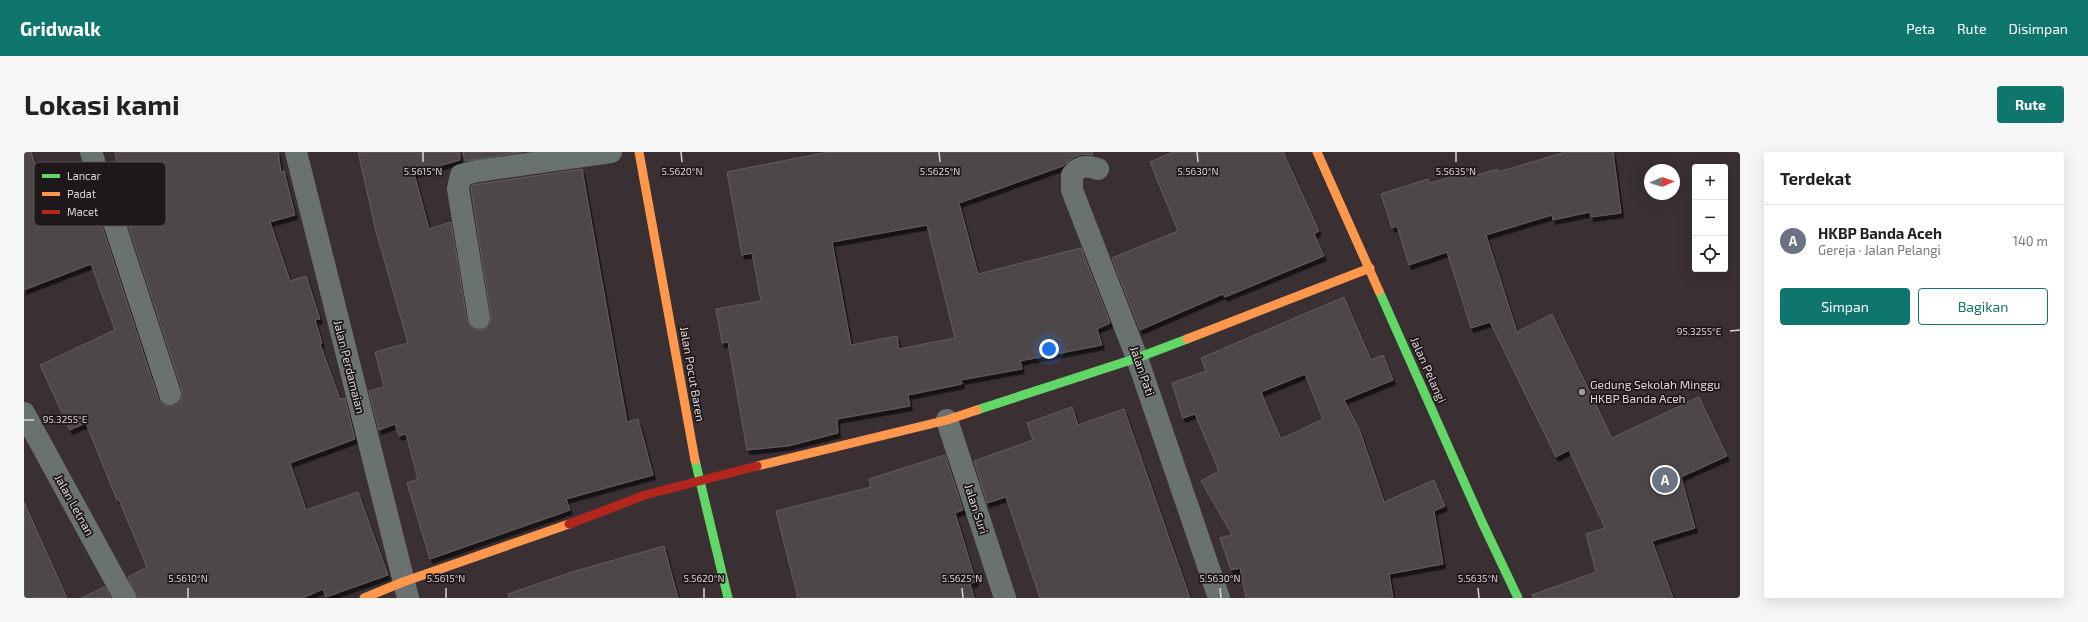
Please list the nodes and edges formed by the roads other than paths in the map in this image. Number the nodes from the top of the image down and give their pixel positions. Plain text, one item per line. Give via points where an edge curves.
1 (92, 152) edge
2 (296, 152) edge
3 (611, 152) edge
4 (639, 152) edge
5 (1316, 152) edge
6 (95, 162) edge
7 (1098, 169) dead end
8 (116, 226) edge
9 (1370, 268) junction
10 (479, 318) dead end
11 (1138, 358) junction
12 (170, 394) dead end
13 (24, 412) edge
14 (947, 420) junction
15 (699, 480) junction
16 (405, 590) edge
17 (125, 598) edge
18 (364, 598) edge
19 (728, 598) edge
20 (1006, 598) edge
21 (1219, 598) edge
22 (1518, 598) edge

1 - 6 street
2 - 16 street, Jalan Perdamaian
3 - 10 street via 461,174 458,189
4 - 15 street, Jalan Pocut Baren
5 - 9 street, Jalan Pelangi
7 - 11 street, Jalan Pati via 1082,166 1076,170 1072,175 1072,190
8 - 12 street
9 - 11 street
9 - 22 street, Jalan Pelangi
11 - 14 street
11 - 21 street, Jalan Pati
13 - 17 street, Jalan Letnan
14 - 15 street
14 - 20 street, Jalan Suri
15 - 16 street via 645,496 561,527
15 - 19 street, Jalan Pocut Baren
16 - 18 street

